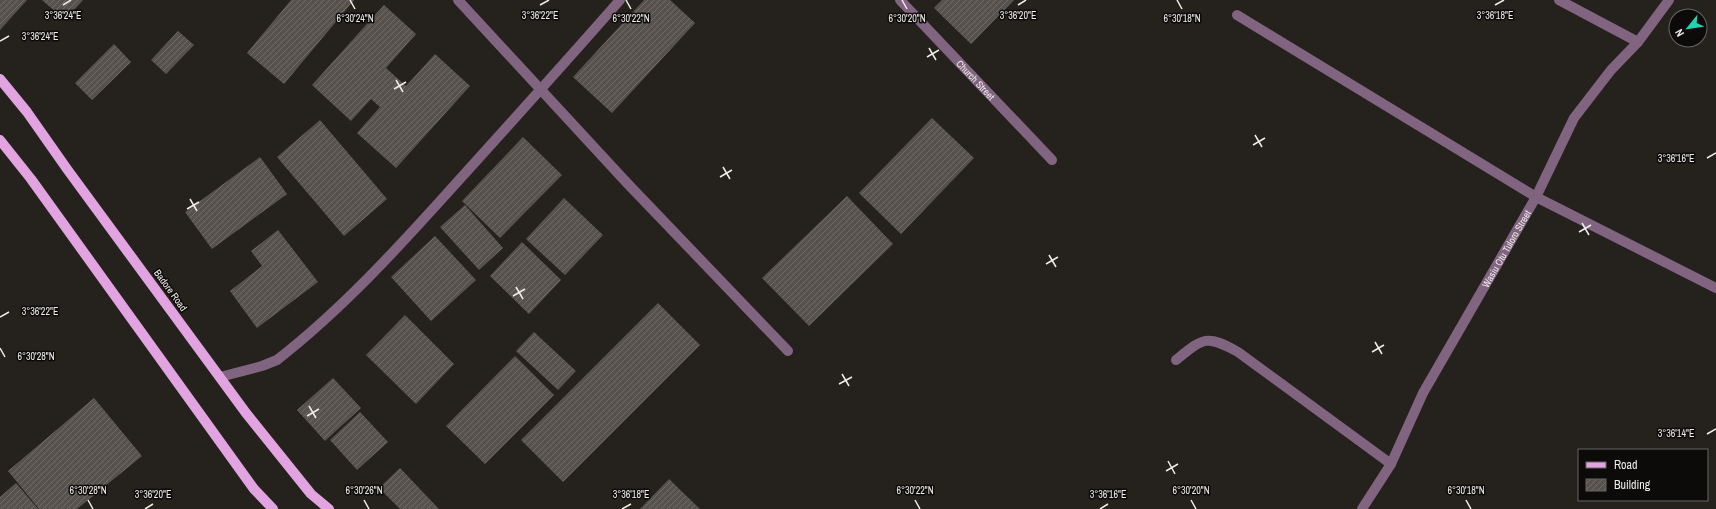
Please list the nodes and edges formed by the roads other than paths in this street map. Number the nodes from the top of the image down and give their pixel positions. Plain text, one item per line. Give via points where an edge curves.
1 (458, 0) edge
2 (620, 0) edge
3 (900, 0) edge
4 (1559, 0) edge
5 (1668, 0) edge
6 (1237, 15) dead end
7 (1638, 42) junction
8 (0, 79) edge
9 (542, 89) junction
10 (0, 140) edge
11 (1052, 160) dead end
12 (1536, 197) junction
13 (1716, 288) edge
14 (788, 351) dead end
15 (1176, 360) dead end
16 (220, 377) junction
17 (1391, 464) junction
18 (273, 509) edge
19 (329, 509) edge
20 (1362, 509) edge

1 - 9 street
2 - 9 street
3 - 11 street, Church Street
4 - 7 street
5 - 7 street, Wasiu Otu Tuloro Street
6 - 12 street
7 - 12 street, Wasiu Otu Tuloro Street via 1611,70 1574,118
8 - 16 main road, Badore Road via 27,112
9 - 14 street
9 - 16 street via 419,224 329,314 277,360
10 - 18 main road via 31,179 254,489
12 - 13 street
12 - 17 street, Wasiu Otu Tuloro Street via 1423,393
15 - 17 street via 1196,344 1207,339 1221,342
16 - 19 main road, Badore Road via 286,464 311,494
17 - 20 street, Wasiu Otu Tuloro Street

